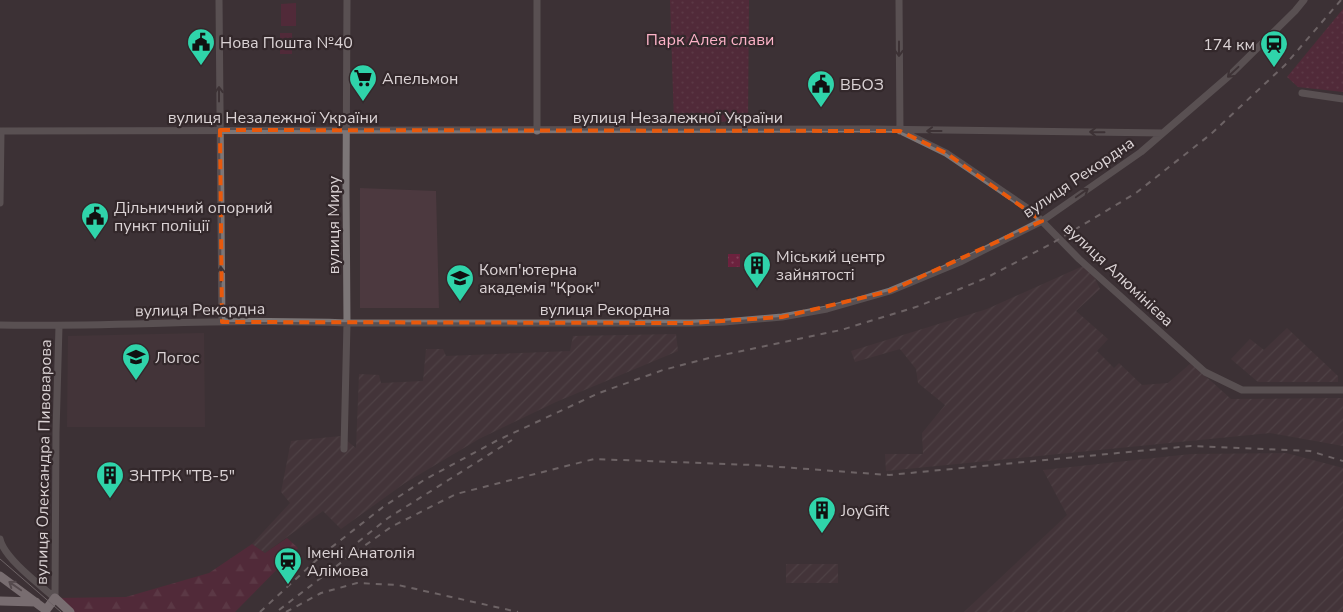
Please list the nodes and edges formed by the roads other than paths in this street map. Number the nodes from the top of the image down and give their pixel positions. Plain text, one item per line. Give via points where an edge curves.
1 (219, 0) edge
2 (347, 0) edge
3 (537, 0) edge
4 (899, 0) edge
5 (1304, 0) edge
6 (1302, 93) dead end
7 (1343, 99) edge
8 (220, 130) junction
9 (537, 130) junction
10 (0, 131) edge
11 (347, 131) junction
12 (900, 131) junction
13 (1163, 133) junction
14 (0, 203) edge
15 (1042, 220) junction
16 (222, 322) junction
17 (347, 323) junction
18 (0, 325) edge
19 (59, 326) junction
20 (1343, 390) edge
21 (344, 449) dead end
22 (0, 539) edge
23 (0, 576) edge
24 (55, 598) junction
25 (0, 601) edge
26 (36, 602) junction
27 (48, 611) edge
28 (70, 612) edge

8 -> 1 street
2 - 11 street, вулиця Миру
3 - 9 street
4 -> 12 street
5 -> 13 street via 1229,76
6 - 7 street
8 - 10 street, вулиця Незалежної України
8 - 11 street, вулиця Незалежної України
16 -> 8 street
9 - 11 street, вулиця Незалежної України
9 - 12 street, вулиця Незалежної України
10 - 14 street
11 - 17 street, вулиця Миру
13 -> 12 street, вулиця Незалежної України
12 - 15 street, вулиця Алюмінієва via 946,153
15 -> 13 street, вулиця Рекордна via 1141,152
15 - 17 street, вулиця Рекордна via 960,262 890,291 827,309 782,317 691,323
15 - 20 street, вулиця Алюмінієва via 1079,259 1205,372 1242,390
16 - 17 street, вулиця Рекордна
16 - 19 street, вулиця Рекордна
17 - 21 street, вулиця Миру
18 - 19 street, вулиця Рекордна
19 - 24 street, вулиця Олександра Пивоварова
22 - 24 street via 9,556
26 -> 23 main road
24 - 27 main road
24 - 28 main road
25 - 26 main road
26 - 27 main road

